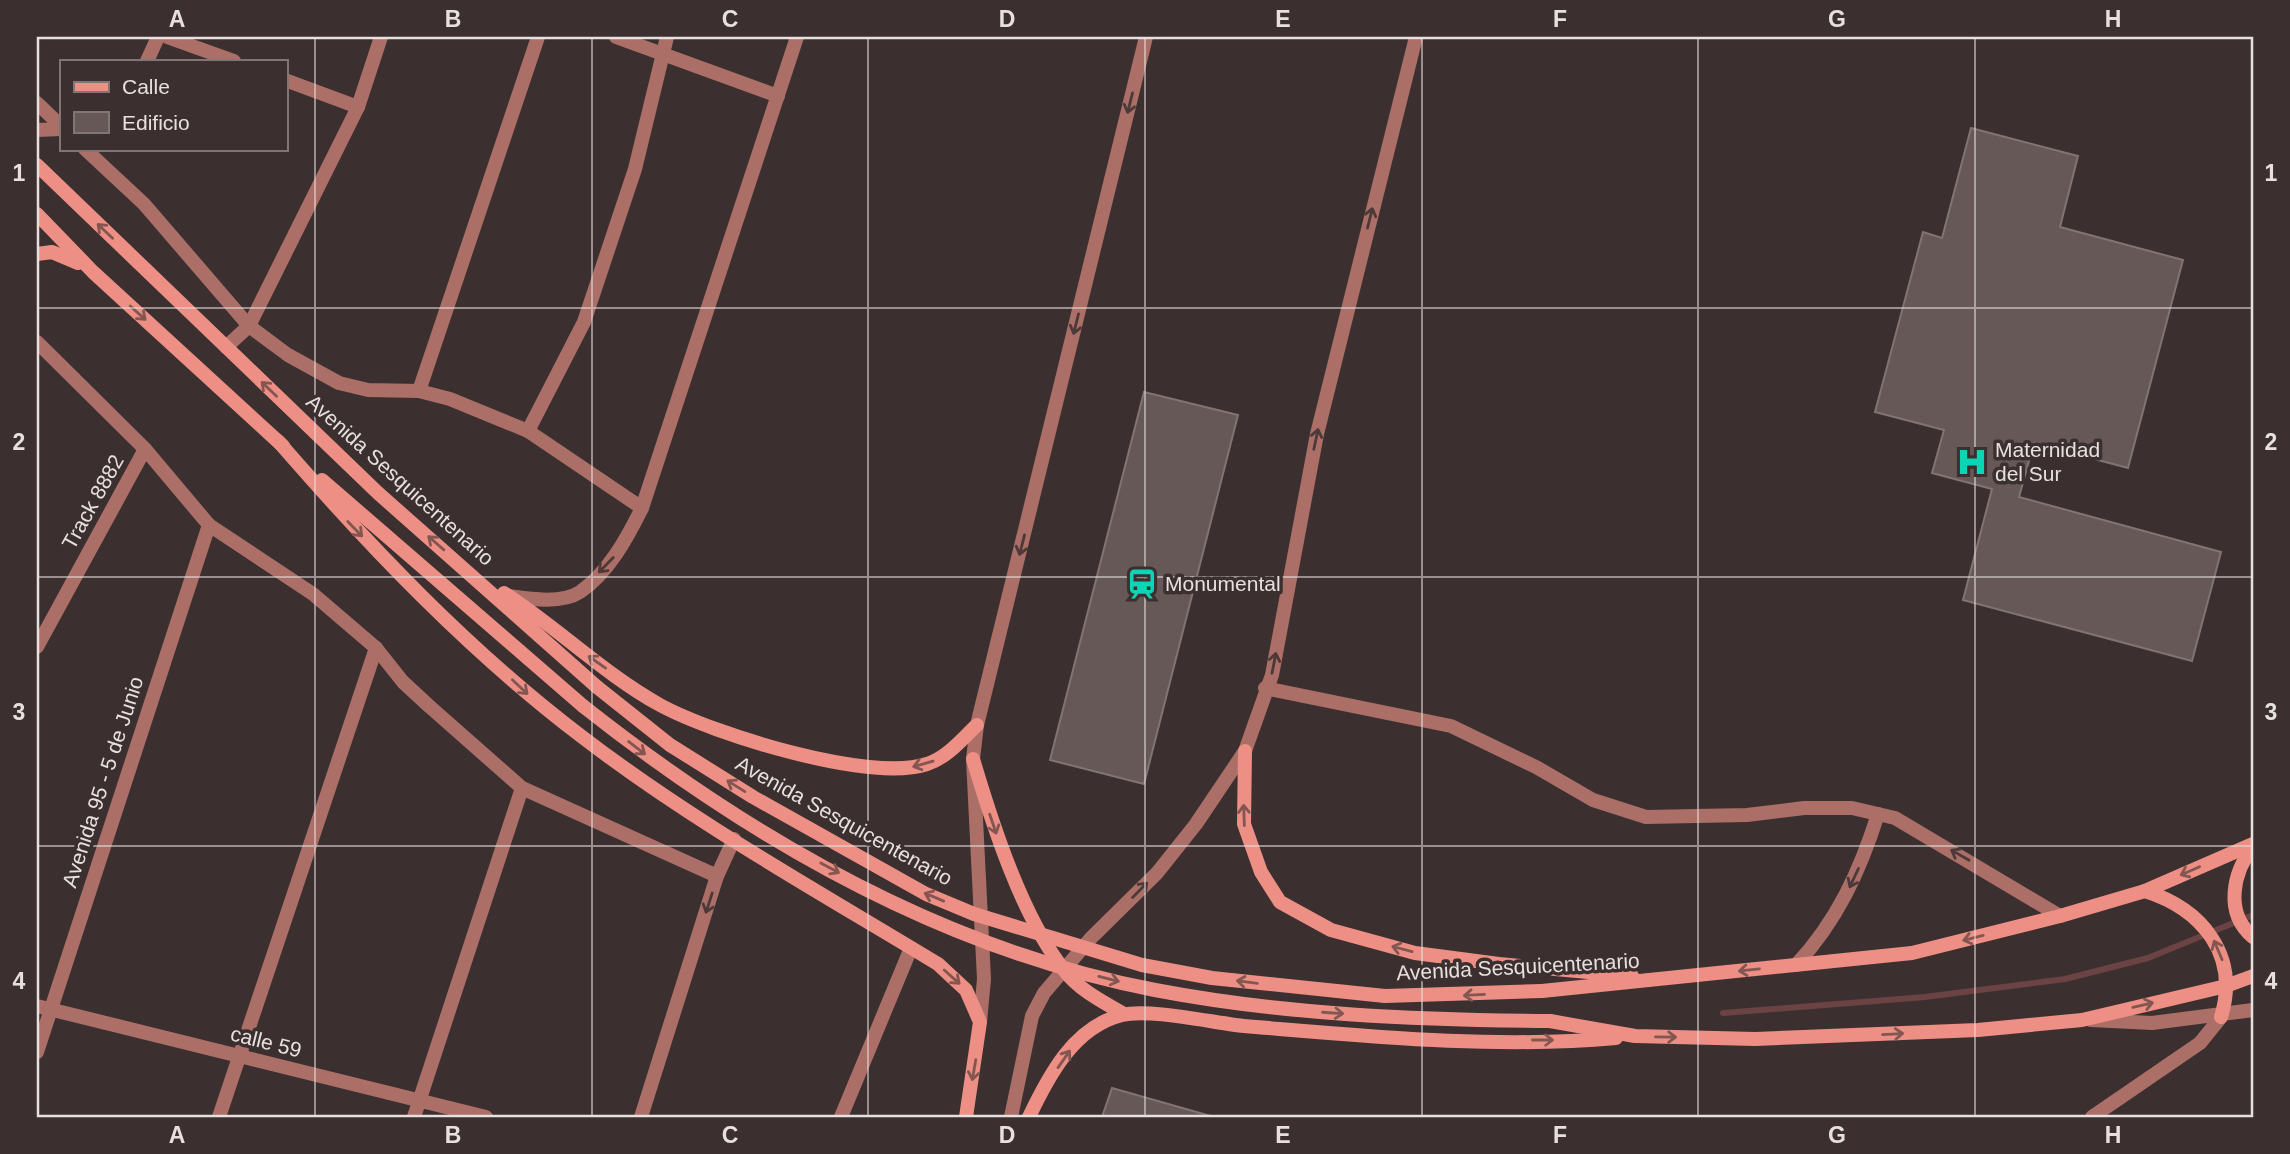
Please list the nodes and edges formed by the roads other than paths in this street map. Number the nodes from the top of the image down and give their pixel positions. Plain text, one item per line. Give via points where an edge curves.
1 (158, 37) edge
2 (167, 37) edge
3 (381, 37) edge
4 (538, 37) edge
5 (616, 37) edge
6 (667, 37) edge
7 (797, 37) edge
8 (1146, 37) edge
9 (1416, 37) edge
10 (664, 52) junction
11 (146, 60) edge
12 (230, 60) edge
13 (287, 81) edge
14 (778, 96) junction
15 (37, 103) edge
16 (358, 107) junction
17 (60, 126) edge
18 (60, 127) edge
19 (37, 130) edge
20 (101, 155) edge
21 (37, 166) edge
22 (37, 214) edge
23 (37, 254) edge
24 (93, 272) junction
25 (249, 326) junction
26 (37, 342) edge
27 (226, 347) junction
28 (419, 391) junction
29 (527, 431) junction
30 (278, 441) junction
31 (145, 449) junction
32 (642, 508) junction
33 (209, 525) junction
34 (461, 564) junction
35 (509, 596) junction
36 (37, 648) edge
37 (376, 648) junction
38 (1265, 688) junction
39 (977, 724) junction
40 (1245, 751) junction
41 (973, 759) junction
42 (522, 788) junction
43 (1878, 814) junction
44 (733, 839) junction
45 (2253, 845) edge
46 (717, 876) junction
47 (2145, 891) junction
48 (2060, 916) junction
49 (2253, 937) edge
50 (911, 948) junction
51 (1796, 965) junction
52 (1063, 970) junction
53 (2253, 976) edge
54 (1664, 978) junction
55 (2226, 986) junction
56 (44, 1008) edge
57 (2253, 1010) edge
58 (1124, 1014) junction
59 (2221, 1017) junction
60 (2082, 1020) junction
61 (981, 1022) junction
62 (1635, 1036) junction
63 (37, 1052) edge
64 (238, 1057) junction
65 (419, 1102) junction
66 (219, 1117) edge
67 (414, 1117) edge
68 (486, 1117) edge
69 (641, 1117) edge
70 (841, 1117) edge
71 (966, 1117) edge
72 (1011, 1117) edge
73 (1030, 1117) edge
74 (2092, 1117) edge

1 - 11 street
2 - 12 street
3 - 16 street
4 - 28 street
5 - 10 street
6 - 10 street
7 - 14 street
8 -> 39 street
38 -> 9 street via 1272,675 1317,434
10 - 14 street
10 - 29 street via 635,169 584,323
13 - 16 street
14 - 32 street
15 - 17 street
16 - 25 street
18 - 19 street
20 - 25 street
27 -> 21 main road, Avenida Sesquicentenario
22 - 24 main road
23 - 24 main road via 69,257
24 -> 30 main road
25 - 27 street
25 - 28 street via 288,355 339,383 368,390
26 - 31 street
34 -> 27 main road, Avenida Sesquicentenario via 378,493
28 - 29 street
29 - 32 street
30 -> 44 main road via 352,526 527,694 603,752
30 -> 62 main road, bridge via 583,706 653,761 741,820 923,917 1017,953 1154,990 1418,1020 1550,1021
31 - 33 street
31 - 36 street, Track 8882
32 -> 35 street via 620,551 579,593 536,600
33 - 37 street via 313,594
33 - 56 street, Avenida 95 - 5 de Junio
34 - 35 main road
54 -> 34 main road, Avenida Sesquicentenario, bridge via 1542,991 1385,996 1212,978 1142,965 986,918 926,894 752,797 670,745 597,687
39 -> 35 main road via 929,764 899,769 832,761 712,730 659,705
37 - 42 street via 412,690
37 - 64 street
38 - 40 street
38 - 43 street via 1451,726 1593,800 1646,817 1747,815 1804,808 1852,808
39 - 41 street
52 -> 40 street via 1157,873
54 -> 40 main road via 1415,953 1331,930 1280,902 1261,872 1244,824
41 -> 52 main road via 994,829 1035,922
41 - 61 street via 984,979
42 - 46 street
42 - 65 street
48 -> 43 street via 1895,818
43 -> 51 street via 1847,893
44 - 46 street
44 - 50 main road
45 -> 47 main road, Avenida Sesquicentenario
45 - 49 main road via 2241,862 2234,886 2236,910
46 -> 69 street
47 - 48 main road, Avenida Sesquicentenario
55 -> 47 main road via 2223,963 2203,924 2166,897
48 -> 51 main road, Avenida Sesquicentenario via 1912,953
50 -> 61 main road via 966,989
50 - 70 street
51 -> 54 main road, Avenida Sesquicentenario
52 - 58 main road via 1094,997
52 - 72 street via 1032,1016
53 - 55 main road
55 - 59 main road
60 -> 55 main road
56 - 63 street, Avenida 95 - 5 de Junio
56 - 64 street, calle 59
57 - 59 street
58 -> 62 main road via 1468,1041
73 -> 58 main road via 1043,1089 1082,1034
59 - 60 street via 2152,1023
59 - 74 street via 2200,1043
62 -> 60 main road via 1878,1035
61 -> 71 main road
64 - 65 street, calle 59
64 - 66 street
65 - 67 street
65 - 68 street, calle 59

